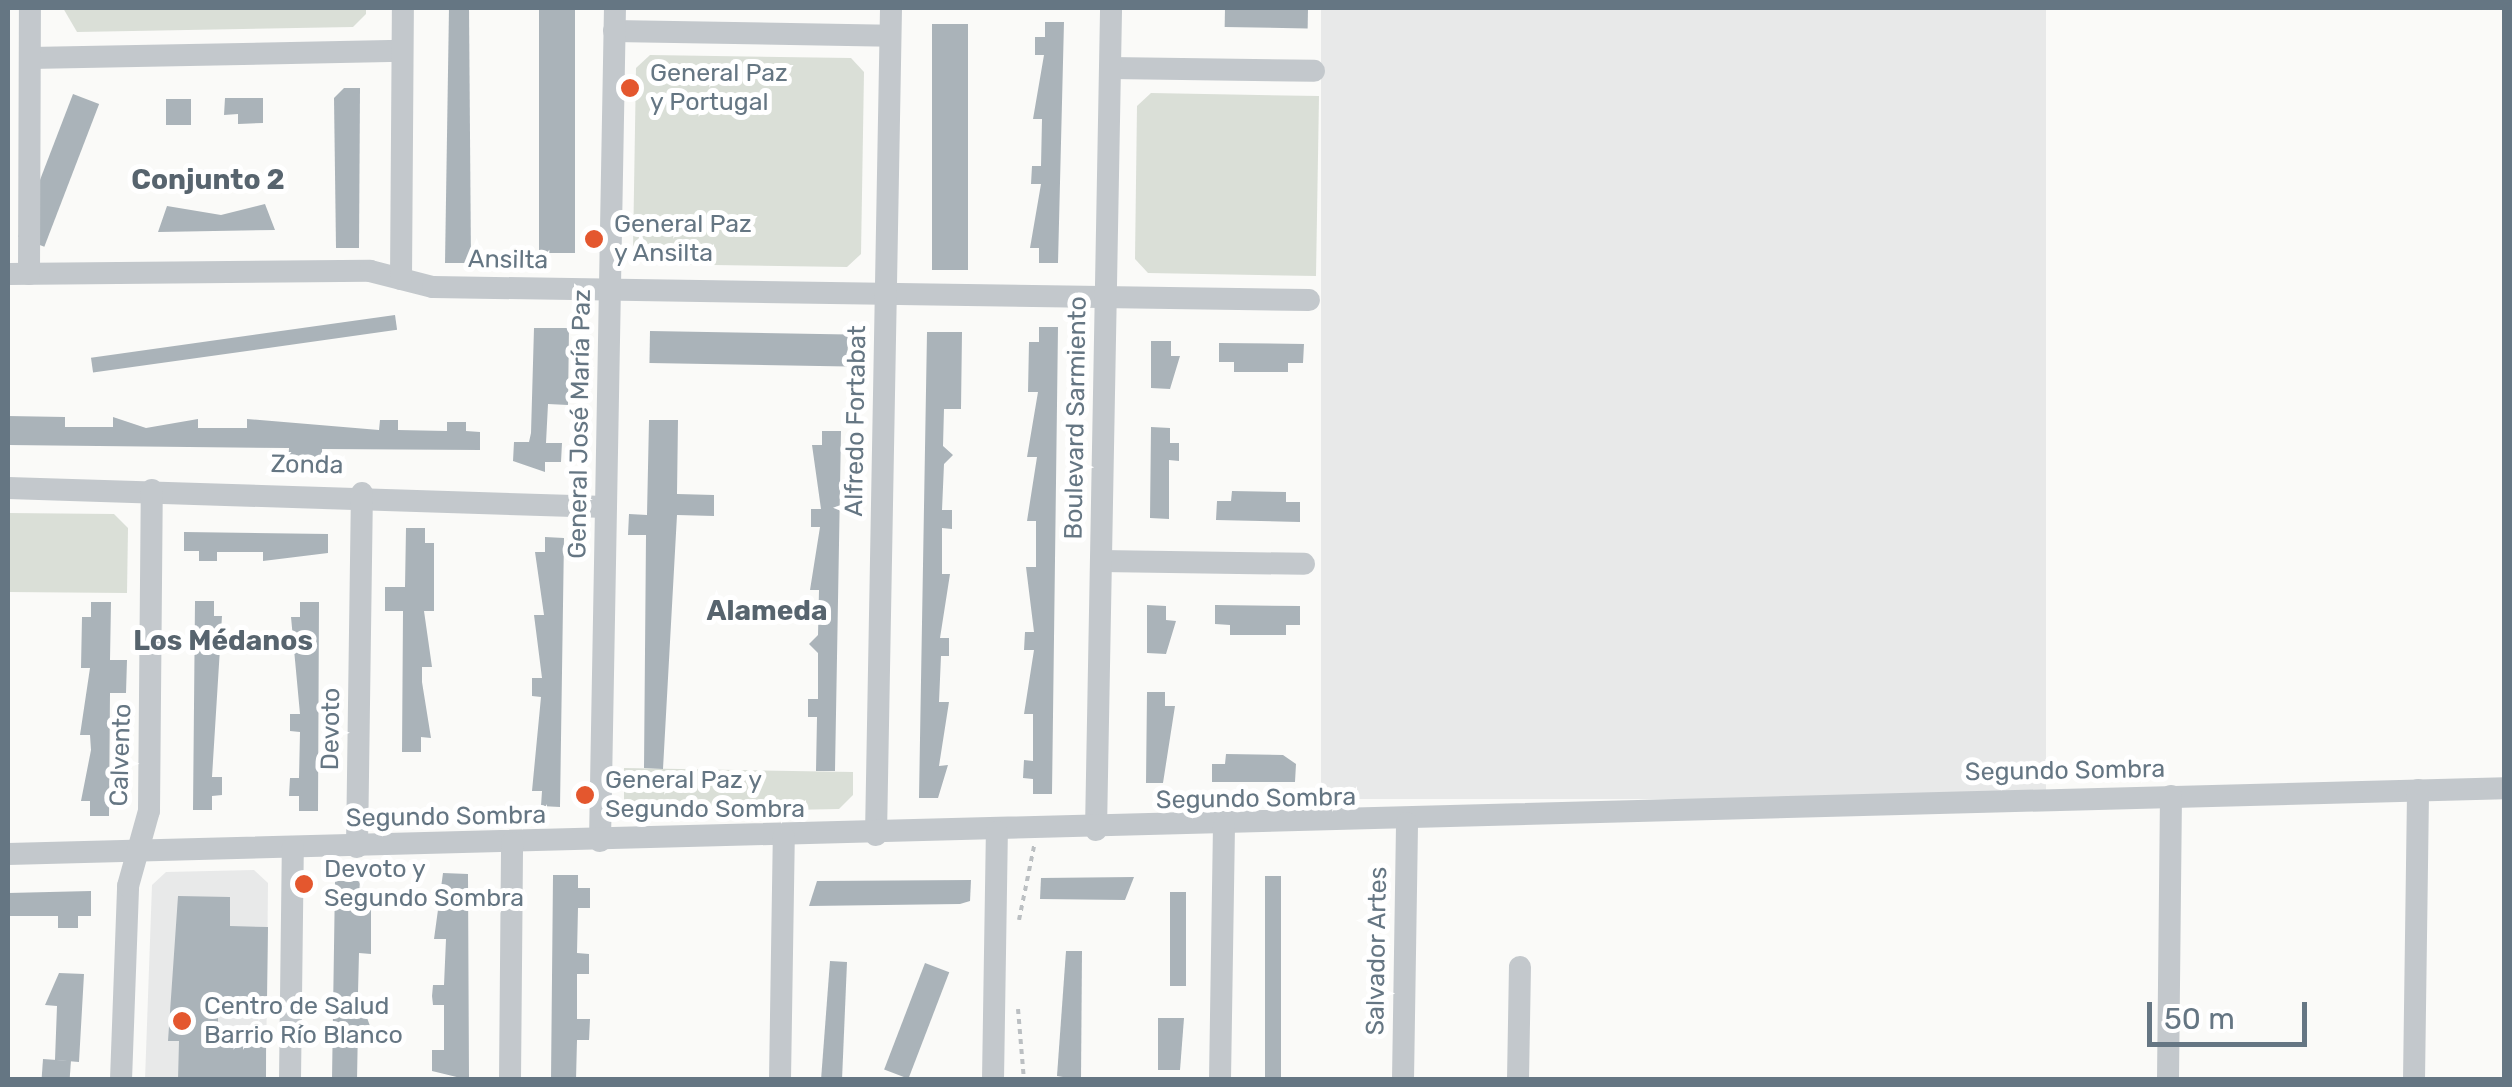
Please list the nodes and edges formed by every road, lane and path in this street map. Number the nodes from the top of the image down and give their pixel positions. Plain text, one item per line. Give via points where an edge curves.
1 (30, 8) edge
2 (403, 8) edge
3 (891, 8) edge
4 (1111, 8) edge
5 (615, 19) edge
6 (890, 36) junction
7 (402, 51) junction
8 (30, 58) junction
9 (1110, 68) junction
10 (1314, 71) dead end
11 (18, 274) edge
12 (402, 279) junction
13 (610, 290) junction
14 (886, 294) junction
15 (1106, 297) junction
16 (1309, 300) dead end
17 (8, 488) edge
18 (152, 490) junction
19 (362, 493) junction
20 (606, 507) junction
21 (1101, 561) junction
22 (1304, 564) dead end
23 (2504, 788) edge
24 (2418, 790) junction
25 (2171, 796) junction
26 (1407, 823) junction
27 (1224, 827) junction
28 (1096, 830) junction
29 (997, 832) junction
30 (1033, 832) junction
31 (876, 835) junction
32 (784, 837) junction
33 (600, 841) junction
34 (512, 843) junction
35 (357, 846) junction
36 (293, 848) junction
37 (138, 851) junction
38 (8, 854) edge
39 (1018, 928) dead end
40 (1520, 967) dead end
41 (1017, 992) dead end
42 (121, 1080) edge
43 (290, 1080) edge
44 (510, 1080) edge
45 (780, 1080) edge
46 (993, 1080) edge
47 (1024, 1080) edge
48 (1220, 1080) edge
49 (1403, 1080) edge
50 (1518, 1080) edge
51 (2168, 1080) edge
52 (2414, 1080) edge

1 - 8 street
2 - 7 street
3 - 6 street, Alfredo Fortabat
4 - 9 street, Boulevard Sarmiento
5 - 6 street
5 - 13 street, General José María Paz
6 - 14 street, Alfredo Fortabat
7 - 8 street
7 - 12 street
8 - 11 street
9 - 10 street
9 - 15 street, Boulevard Sarmiento
11 - 12 street, Ansilta via 370,271
12 - 13 street, Ansilta
13 - 14 street, Ansilta
13 - 20 street, General José María Paz
14 - 15 street, Ansilta
14 - 31 street, Alfredo Fortabat
15 - 16 street, Ansilta
15 - 21 street, Boulevard Sarmiento
17 - 18 street, Zonda
18 - 19 street, Zonda
18 - 37 street, Calvento via 149,811
19 - 20 street, Zonda
19 - 35 street, Devoto
20 - 33 street, General José María Paz
21 - 22 street
21 - 28 street, Boulevard Sarmiento
23 - 24 street, Segundo Sombra
24 - 25 street, Segundo Sombra
24 - 52 street
25 - 26 street, Segundo Sombra via 1501,811
25 - 51 street
26 - 27 street, Segundo Sombra
26 - 49 street, Salvador Artes
27 - 28 street, Segundo Sombra
27 - 48 street
28 - 30 street, Segundo Sombra
29 - 30 street, Segundo Sombra
29 - 31 street, Segundo Sombra
29 - 46 street
30 - 39 path
31 - 32 street, Segundo Sombra
32 - 33 street, Segundo Sombra
32 - 45 street
33 - 34 street, Segundo Sombra
34 - 35 street, Segundo Sombra
34 - 44 street
35 - 36 street, Segundo Sombra
36 - 37 street, Segundo Sombra
36 - 43 street
37 - 38 street, Segundo Sombra
37 - 42 street, Calvento via 128,886
40 - 50 street
41 - 47 path

